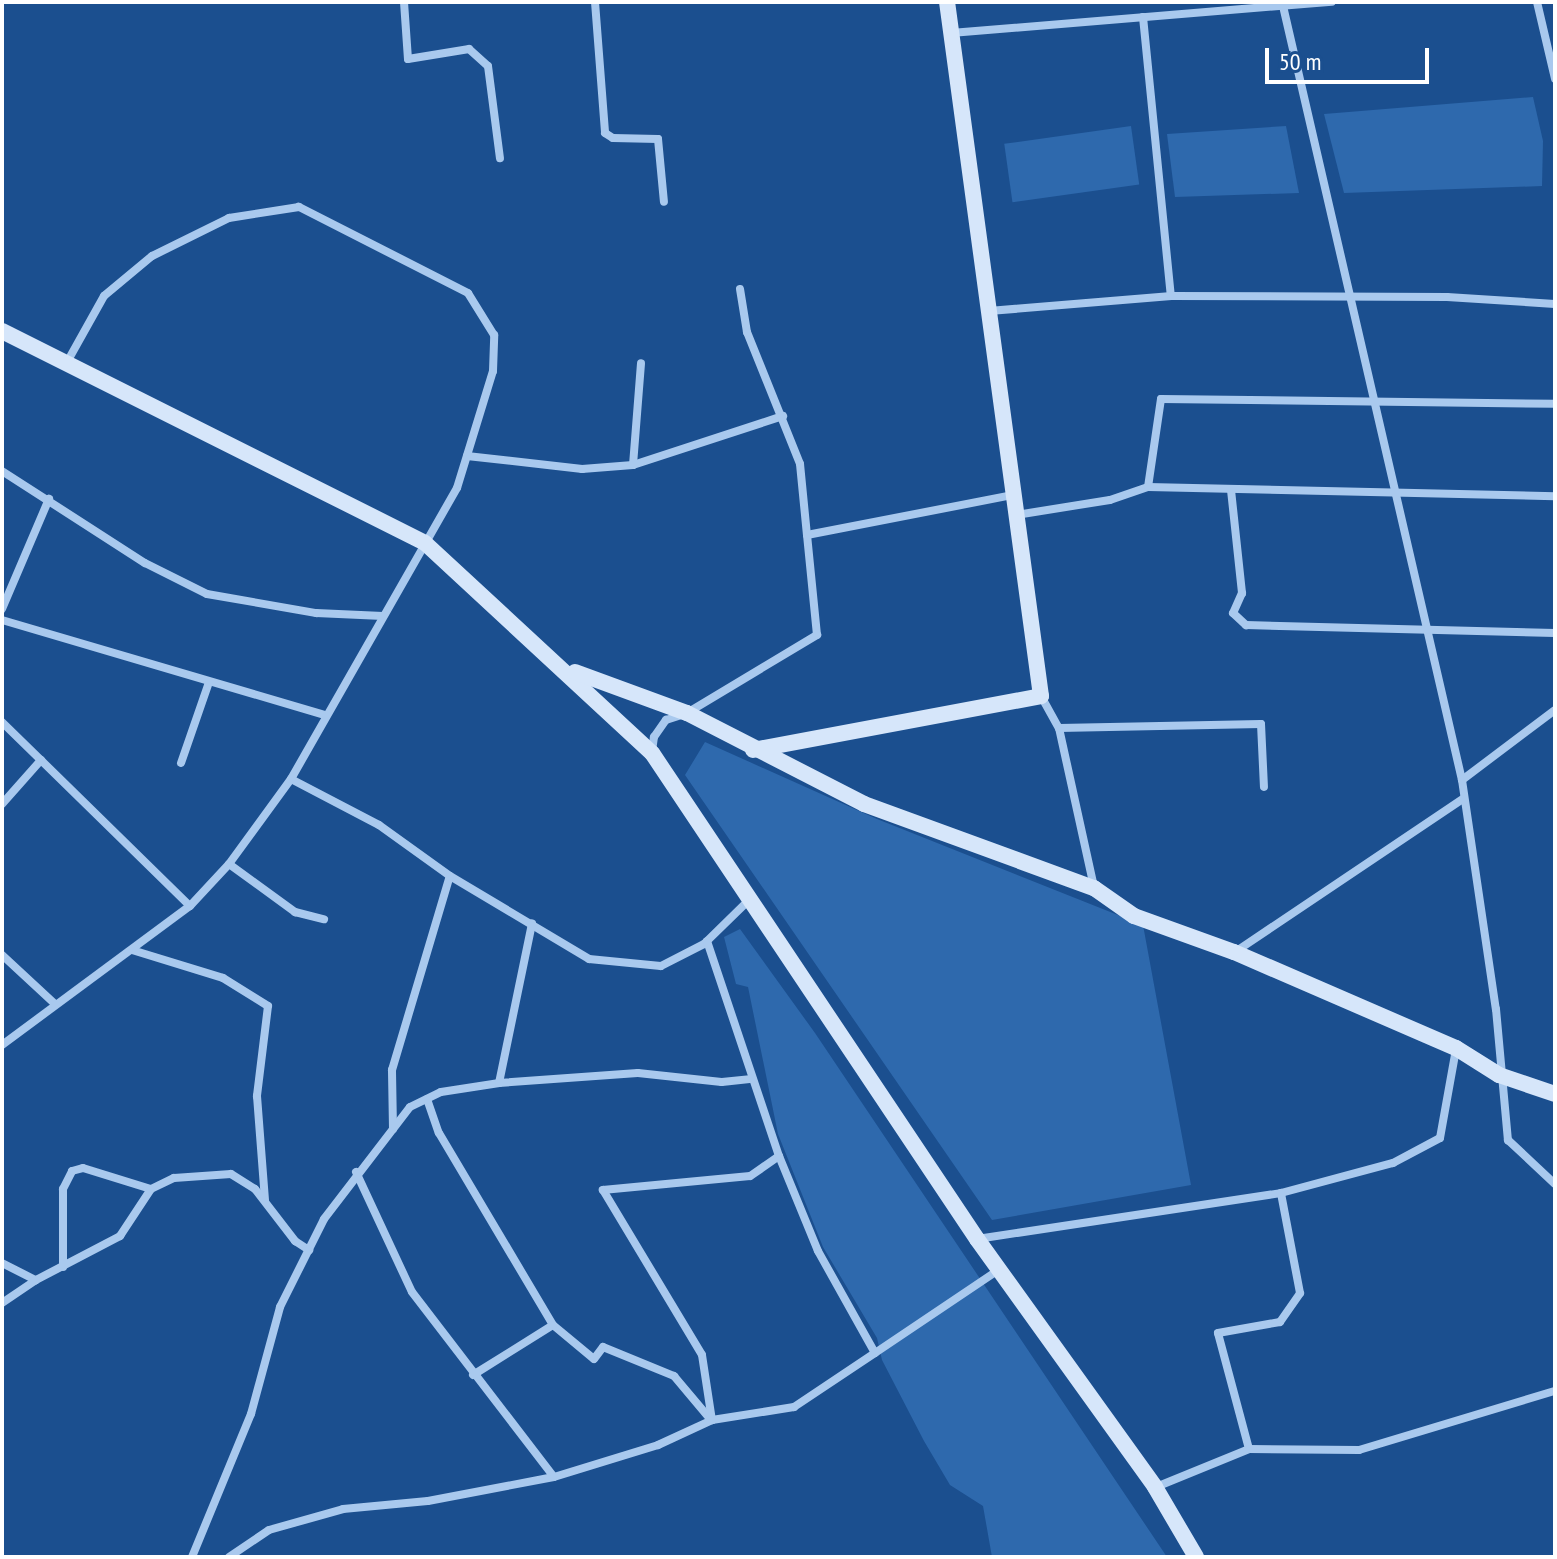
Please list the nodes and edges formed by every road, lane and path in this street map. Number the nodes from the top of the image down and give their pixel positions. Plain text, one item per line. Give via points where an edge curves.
1 (404, 2) edge
2 (595, 2) edge
3 (947, 2) edge
4 (1332, 2) edge
5 (1537, 2) edge
6 (1283, 6) junction
7 (1143, 17) junction
8 (951, 33) junction
9 (1555, 79) edge
10 (500, 158) dead end
11 (664, 202) dead end
12 (740, 289) dead end
13 (1171, 296) junction
14 (1349, 298) junction
15 (1555, 304) edge
16 (988, 311) junction
17 (2, 331) edge
18 (641, 363) dead end
19 (66, 364) junction
20 (1372, 399) junction
21 (1555, 404) edge
22 (783, 416) junction
23 (467, 456) junction
24 (633, 465) junction
25 (2, 471) edge
26 (1148, 487) junction
27 (1231, 490) junction
28 (1393, 491) junction
29 (1013, 495) junction
30 (1555, 496) edge
31 (49, 499) junction
32 (1015, 515) junction
33 (807, 535) junction
34 (425, 543) junction
35 (2, 609) edge
36 (383, 616) junction
37 (2, 620) edge
38 (1423, 629) junction
39 (1555, 633) edge
40 (568, 670) junction
41 (209, 682) junction
42 (1041, 696) junction
43 (1555, 710) edge
44 (687, 713) junction
45 (324, 715) junction
46 (2, 722) edge
47 (1059, 728) junction
48 (751, 750) junction
49 (652, 753) junction
50 (41, 760) junction
51 (181, 763) dead end
52 (291, 779) junction
53 (1462, 780) junction
54 (1264, 787) dead end
55 (1463, 799) junction
56 (2, 804) edge
57 (229, 864) junction
58 (450, 876) junction
59 (1094, 888) junction
60 (748, 901) junction
61 (190, 906) junction
62 (324, 919) dead end
63 (532, 923) junction
64 (707, 941) junction
65 (132, 950) junction
66 (1234, 952) junction
67 (2, 955) edge
68 (55, 1004) junction
69 (2, 1045) edge
70 (1456, 1048) junction
71 (1499, 1075) junction
72 (752, 1079) junction
73 (499, 1083) junction
74 (1555, 1094) edge
75 (427, 1099) junction
76 (393, 1130) junction
77 (779, 1156) junction
78 (356, 1172) junction
79 (1555, 1184) edge
80 (151, 1189) junction
81 (1281, 1193) junction
82 (265, 1201) junction
83 (977, 1239) junction
84 (309, 1250) junction
85 (2, 1263) edge
86 (63, 1267) junction
87 (1000, 1269) junction
88 (36, 1280) junction
89 (2, 1303) edge
90 (553, 1325) junction
91 (875, 1353) junction
92 (473, 1375) junction
93 (1555, 1391) edge
94 (712, 1420) junction
95 (1249, 1449) junction
96 (554, 1477) junction
97 (1155, 1487) junction
98 (192, 1557) edge
99 (229, 1557) edge
100 (1196, 1557) edge

1 - 10 street via 408,59 469,49 488,66
2 - 11 street via 605,133 613,138 658,139
3 - 8 street
4 - 6 street
5 - 9 street
6 - 7 street
6 - 14 street
7 - 8 street
7 - 13 street
8 - 16 street
12 - 22 street via 747,332 769,395
13 - 14 street
13 - 16 street
14 - 15 street
14 - 20 street
16 - 29 street
17 - 19 street
18 - 24 street
19 - 23 street via 104,296 152,256 229,218 299,207 468,293 494,335 493,371
19 - 34 street
20 - 21 street
20 - 26 street via 1161,399
20 - 28 street
22 - 24 street
22 - 33 street via 800,464
23 - 24 street via 582,469
23 - 34 street via 457,488
25 - 31 street
26 - 27 street
26 - 32 street via 1110,500
27 - 28 street
27 - 38 street via 1242,593 1233,613 1246,625
28 - 30 street
28 - 38 street
29 - 32 street
29 - 33 street
31 - 35 street
31 - 36 street via 145,563 207,594 316,613
32 - 42 street
33 - 44 street via 817,635
34 - 36 street
34 - 40 street
36 - 45 street
37 - 41 street
38 - 39 street
38 - 53 street
40 - 44 street
40 - 49 street
41 - 45 street
41 - 51 street
42 - 47 street
42 - 48 street
43 - 53 street
44 - 48 street
44 - 49 street via 666,720 654,737
45 - 52 street
46 - 50 street
47 - 54 street via 1261,724
47 - 59 street
48 - 59 street via 864,804
49 - 60 street
50 - 56 street
50 - 61 street
52 - 57 street
52 - 58 street via 379,825
53 - 55 street
55 - 66 street
55 - 71 street via 1496,1009
57 - 61 street
57 - 62 street via 295,912
58 - 63 street
58 - 76 street via 392,1070
59 - 66 street via 1134,916
60 - 64 street
60 - 83 street
61 - 65 street
63 - 64 street via 589,959 661,966
63 - 73 street
64 - 72 street
65 - 68 street
65 - 82 street via 223,978 268,1006 257,1096
66 - 70 street
67 - 68 street
68 - 69 street
70 - 71 street
70 - 81 street via 1440,1138 1393,1163
71 - 74 street
71 - 79 street via 1508,1140
72 - 73 street via 722,1082 638,1073
72 - 77 street
73 - 75 street
75 - 76 street via 410,1107
75 - 90 street via 439,1133
76 - 78 street
77 - 91 street via 818,1251
77 - 94 street via 750,1176 603,1190 702,1355
78 - 84 street
78 - 92 street via 412,1292
80 - 82 street via 174,1178 231,1174
80 - 86 street via 120,1236
80 - 86 street via 83,1168 72,1171 63,1189
81 - 83 street
81 - 95 street via 1300,1293 1280,1322 1218,1333
82 - 84 street via 295,1241
83 - 87 street
84 - 98 street via 280,1307 251,1414
85 - 88 street
86 - 88 street
87 - 91 street
87 - 97 street
88 - 89 street
90 - 92 street
90 - 94 street via 594,1359 603,1347 674,1376
91 - 94 street via 794,1407
92 - 96 street
93 - 95 street via 1359,1450
94 - 96 street via 658,1445
95 - 97 street
96 - 99 street via 428,1501 343,1509 269,1530
97 - 100 street

